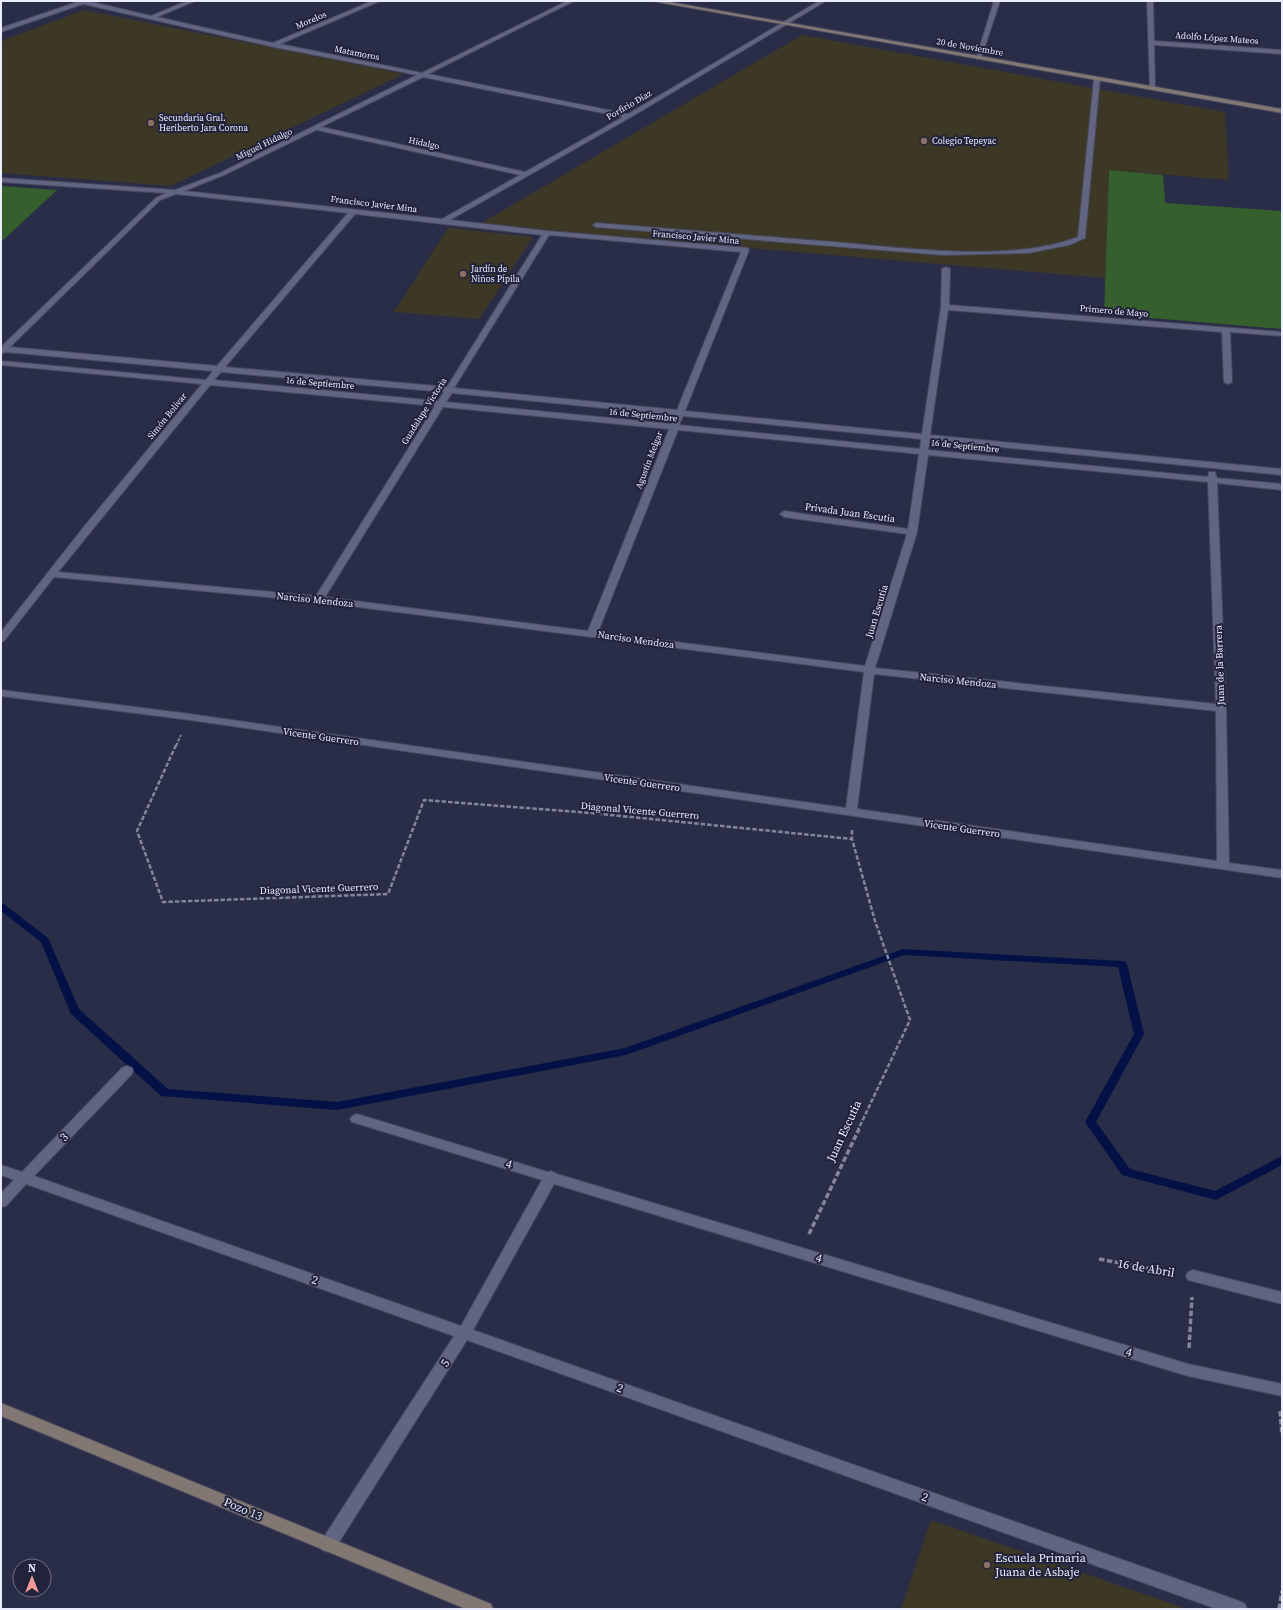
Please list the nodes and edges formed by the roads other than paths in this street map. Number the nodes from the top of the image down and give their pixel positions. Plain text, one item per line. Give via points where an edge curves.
1 (84, 1) edge
2 (192, 1) edge
3 (377, 1) edge
4 (571, 1) edge
5 (655, 1) edge
6 (823, 1) edge
7 (997, 1) edge
8 (1150, 1) edge
9 (150, 18) junction
10 (786, 24) junction
11 (1, 30) edge
12 (1151, 43) junction
13 (274, 45) junction
14 (1282, 52) edge
15 (978, 58) junction
16 (424, 75) junction
17 (1097, 79) junction
18 (1152, 88) junction
19 (1282, 111) edge
20 (629, 116) junction
21 (317, 128) junction
22 (527, 175) junction
23 (1, 180) edge
24 (175, 192) junction
25 (354, 210) junction
26 (442, 222) junction
27 (596, 225) dead end
28 (547, 233) junction
29 (745, 250) joint
30 (946, 269) dead end
31 (945, 307) junction
32 (1226, 330) junction
33 (1282, 334) edge
34 (2, 351) edge
35 (1, 363) edge
36 (218, 370) junction
37 (1228, 382) dead end
38 (207, 383) junction
39 (448, 390) junction
40 (440, 404) junction
41 (678, 413) junction
42 (673, 428) junction
43 (926, 438) junction
44 (925, 452) junction
45 (1211, 465) junction
46 (1282, 472) edge
47 (1212, 480) junction
48 (1282, 487) edge
49 (784, 514) dead end
50 (912, 532) junction
51 (51, 574) junction
52 (319, 599) junction
53 (592, 634) junction
54 (1, 639) edge
55 (869, 670) junction
56 (1, 693) edge
57 (1221, 708) junction
58 (851, 812) junction
59 (1223, 865) junction
60 (1282, 874) edge
61 (127, 1071) dead end
62 (358, 1119) dead end
63 (1, 1170) edge
64 (551, 1176) junction
65 (24, 1178) junction
66 (1, 1202) edge
67 (1193, 1276) road end
68 (1282, 1298) edge
69 (464, 1332) junction
70 (1282, 1390) edge
71 (1, 1409) edge
72 (328, 1545) junction
73 (485, 1609) edge
74 (1239, 1609) edge

1 - 9 street, Matamoros
1 - 11 street
2 - 9 street
3 - 13 street, Morelos
4 - 16 street, Miguel Hidalgo
5 - 10 main road, 20 de Noviembre
6 - 10 street, Porfirio Díaz
7 - 15 street
8 - 12 street
9 - 13 street, Matamoros
10 - 15 main road, 20 de Noviembre
10 - 20 street, Porfirio Díaz
12 - 14 street, Adolfo López Mateos
12 - 18 street
13 - 16 street, Matamoros
15 - 17 main road, 20 de Noviembre
16 - 20 street, Matamoros
16 - 21 street, Miguel Hidalgo
17 - 18 main road, 20 de Noviembre
17 - 27 street via 1081,238 1073,242 1029,250 927,252
18 - 19 main road, 20 de Noviembre
20 - 22 street, Porfirio Díaz
21 - 22 street, Hidalgo
21 - 24 street, Miguel Hidalgo via 222,174
22 - 26 street, Porfirio Díaz
23 - 24 street, Francisco Javier Mina
24 - 25 street, Francisco Javier Mina
24 - 34 street, Miguel Hidalgo via 158,199
25 - 26 street, Francisco Javier Mina
25 - 36 street, Simón Bolívar
26 - 28 street, Francisco Javier Mina
28 - 29 street, Francisco Javier Mina
28 - 39 street, Guadalupe Victoria
29 - 41 street, Agustín Melgar
30 - 31 street
31 - 32 street, Primero de Mayo
31 - 43 street, Juan Escutia
32 - 33 street, Primero de Mayo
32 - 37 street
34 - 36 street, 16 de Septiembre
35 - 38 street, 16 de Septiembre
36 - 38 street, Simón Bolívar
36 - 39 street, 16 de Septiembre
38 - 40 street, 16 de Septiembre
38 - 51 street, Simón Bolívar
39 - 40 street, Guadalupe Victoria
39 - 41 street, 16 de Septiembre
40 - 42 street, 16 de Septiembre
40 - 52 street, Guadalupe Victoria
41 - 42 street, Agustín Melgar
41 - 43 street, 16 de Septiembre
42 - 44 street, 16 de Septiembre
42 - 53 street, Agustín Melgar
43 - 44 street, Juan Escutia
43 - 45 street, 16 de Septiembre
44 - 47 street, 16 de Septiembre
44 - 50 street, Juan Escutia
45 - 46 street, 16 de Septiembre
45 - 47 street, Juan de la Barrera
47 - 48 street, 16 de Septiembre
47 - 57 street, Juan de la Barrera
49 - 50 street, Privada Juan Escutia
50 - 55 street, Juan Escutia
51 - 52 street, Narciso Mendoza
51 - 54 street, Simón Bolívar
52 - 53 street, Narciso Mendoza
53 - 55 street, Narciso Mendoza
55 - 57 street, Narciso Mendoza
55 - 58 street, Juan Escutia
56 - 58 street, Vicente Guerrero via 190,717
57 - 59 street, Juan de la Barrera
58 - 59 street, Vicente Guerrero
59 - 60 street, Vicente Guerrero
61 - 65 street, 3
62 - 64 street, 4
63 - 65 street, 2
64 - 69 street, 5
64 - 70 street, 4 via 1188,1370
65 - 66 street, 3
65 - 69 street, 2
67 - 68 street
69 - 72 street, 5
69 - 74 street, 2
71 - 72 main road, Pozo 13
72 - 73 main road, Pozo 13

